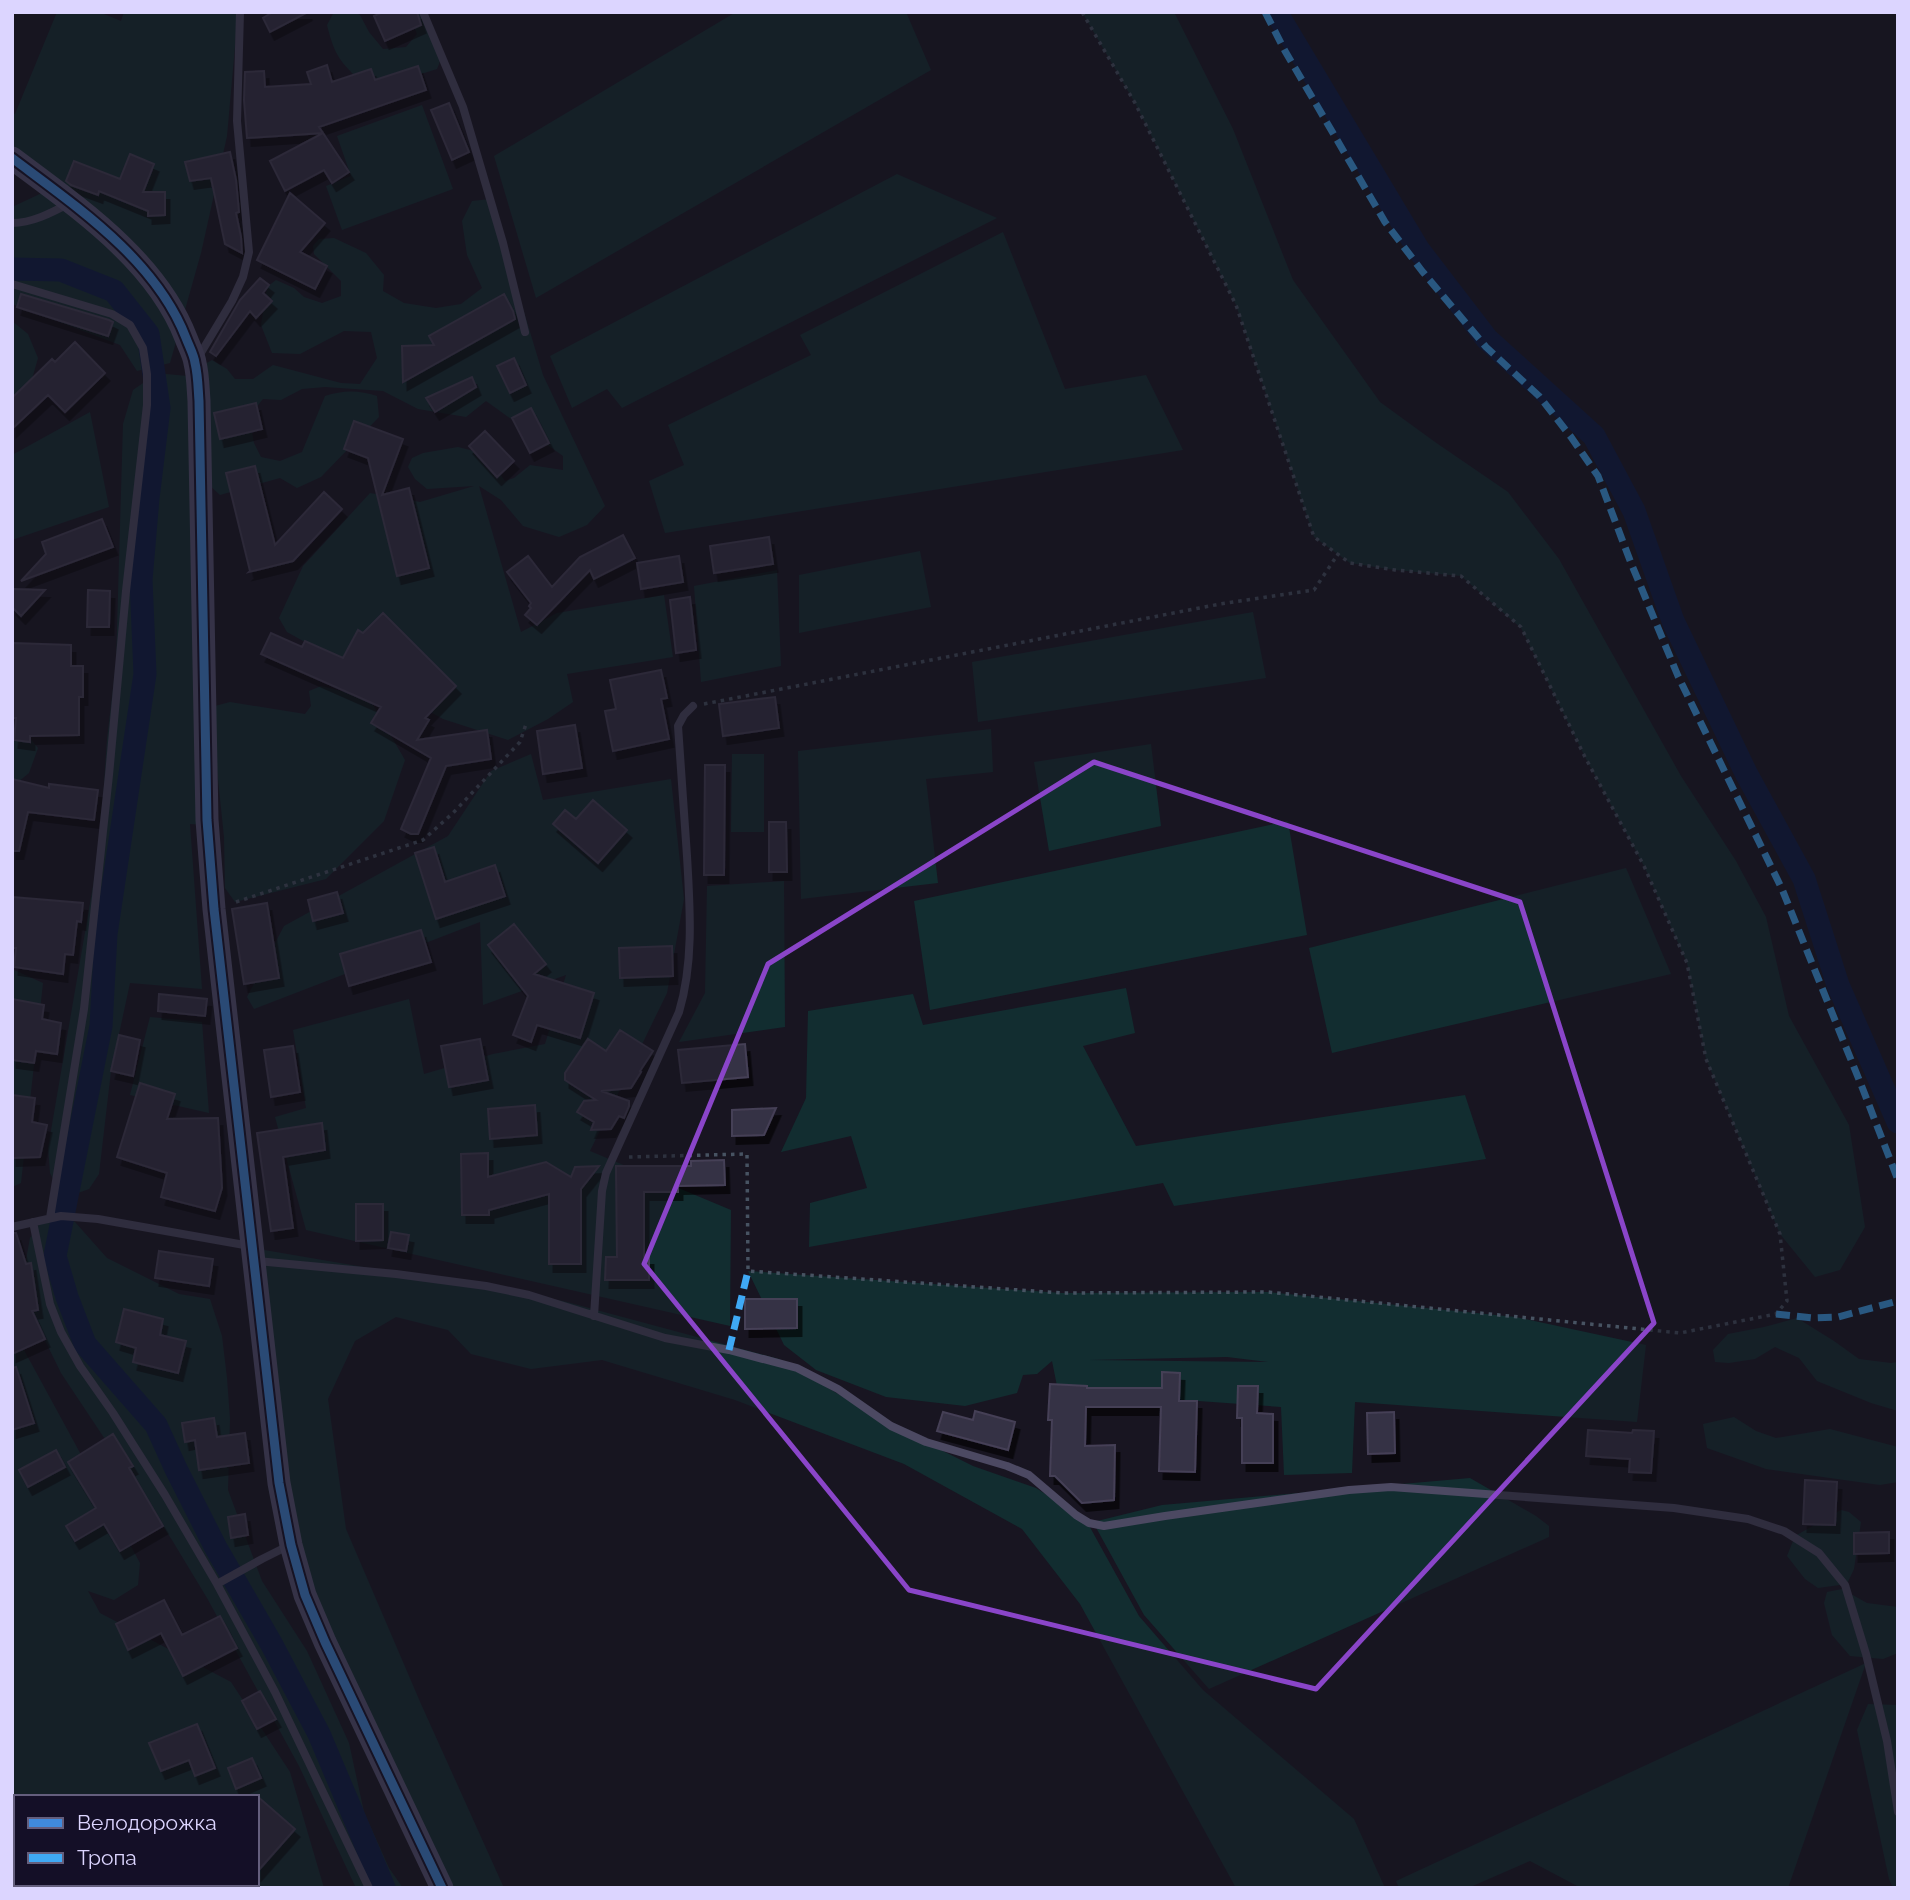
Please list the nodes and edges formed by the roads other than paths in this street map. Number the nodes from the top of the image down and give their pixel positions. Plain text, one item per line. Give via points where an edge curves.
1 (240, 12) edge
2 (423, 12) edge
3 (12, 158) edge
4 (71, 202) junction
5 (12, 223) edge
6 (12, 284) edge
7 (525, 332) dead end
8 (195, 362) junction
9 (693, 706) road end
10 (50, 1218) junction
11 (33, 1222) junction
12 (12, 1227) edge
13 (253, 1254) junction
14 (594, 1316) junction
15 (291, 1545) junction
16 (217, 1584) junction
17 (1898, 1812) edge
18 (369, 1888) edge
19 (442, 1888) edge

1 - 8 lane via 237,121 249,252 233,301
2 - 7 lane via 463,107
3 - 4 street
4 - 5 lane via 35,219
4 - 8 street via 141,264 162,291
6 - 10 lane via 112,314 130,324 143,348 147,374 87,982
8 - 13 street via 207,820
9 - 14 lane via 678,726 690,906 685,992 606,1173
10 - 11 lane
10 - 13 lane via 98,1219
11 - 12 lane
11 - 16 lane via 50,1304 61,1332
13 - 14 lane via 486,1286
13 - 15 street via 279,1483
14 - 17 lane via 665,1338 797,1368 838,1388 891,1426 1029,1475 1076,1516 1104,1526 1391,1487 1674,1508 1748,1519 1784,1531 1819,1553 1846,1584 1887,1741
15 - 16 lane
15 - 19 street via 304,1595
16 - 18 lane via 275,1692

